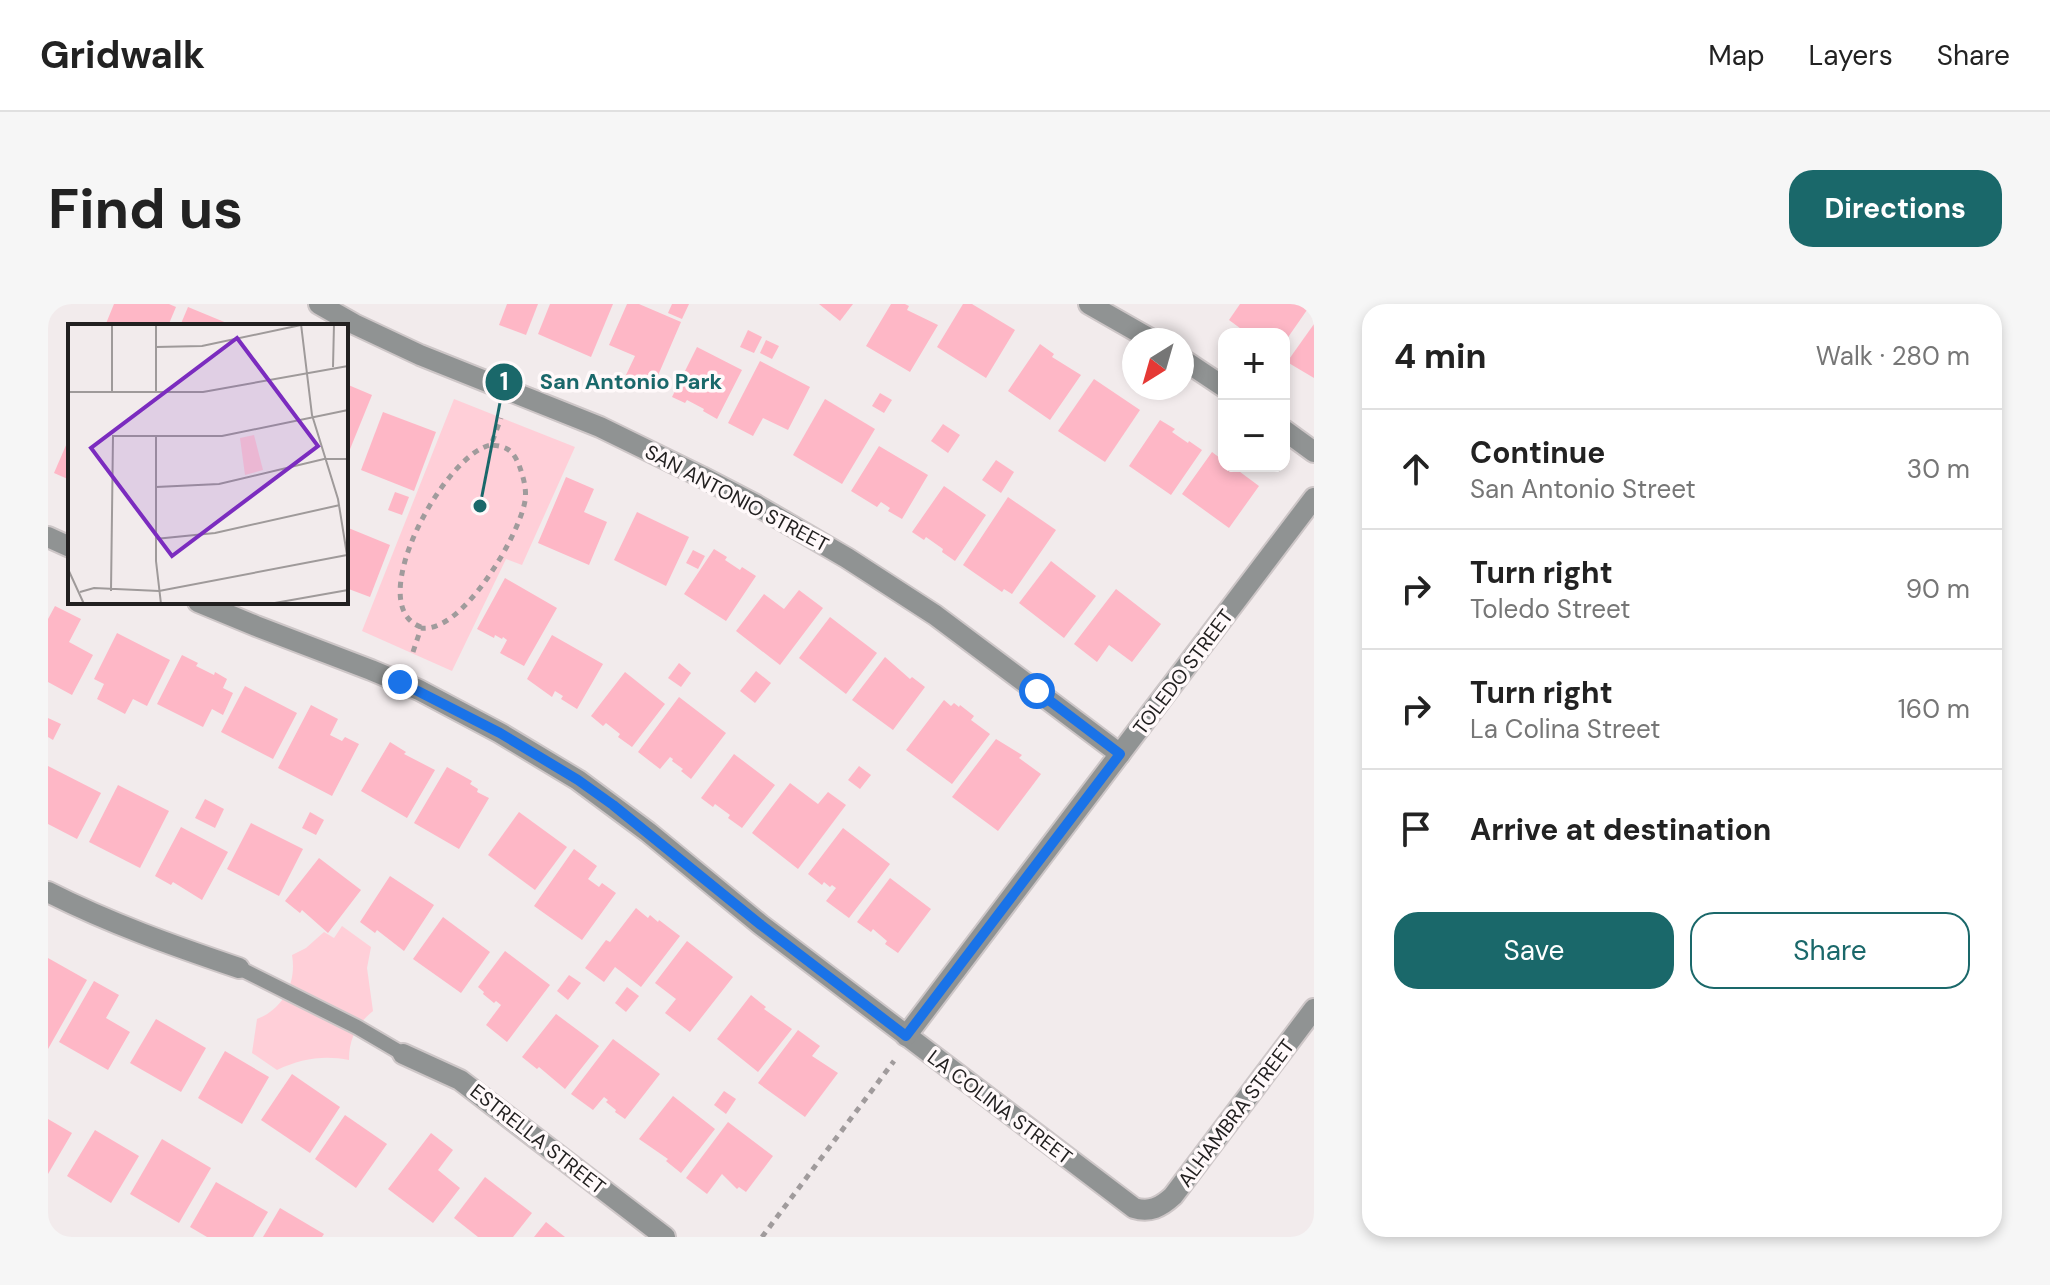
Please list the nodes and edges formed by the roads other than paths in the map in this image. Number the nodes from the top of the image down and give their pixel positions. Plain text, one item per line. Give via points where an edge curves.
1 (319, 304) edge
2 (1089, 304) edge
3 (1131, 328) edge
4 (1194, 367) edge
5 (1218, 383) edge
6 (1290, 434) edge
7 (1314, 452) edge
8 (1314, 498) edge
9 (48, 537) edge
10 (68, 546) edge
11 (203, 604) edge
12 (1120, 754) junction
13 (48, 892) edge
14 (239, 968) joint
15 (1314, 1009) edge
16 (906, 1036) junction
17 (403, 1054) joint
18 (1152, 1210) joint
19 (665, 1237) edge

1 - 12 street, SAN ANTONIO STREET via 396,345 623,438 804,532 935,615
2 - 3 street
4 - 5 street
6 - 7 street
8 - 12 street, TOLEDO STREET
9 - 10 street
11 - 16 street, LA COLINA STREET via 419,690 543,758 613,805
12 - 16 street, TOLEDO STREET
13 - 14 street via 115,923
14 - 17 lane
15 - 18 street, ALHAMBRA STREET via 1173,1196
16 - 18 street, LA COLINA STREET via 1126,1204
17 - 19 street, ESTRELLA STREET via 460,1080

